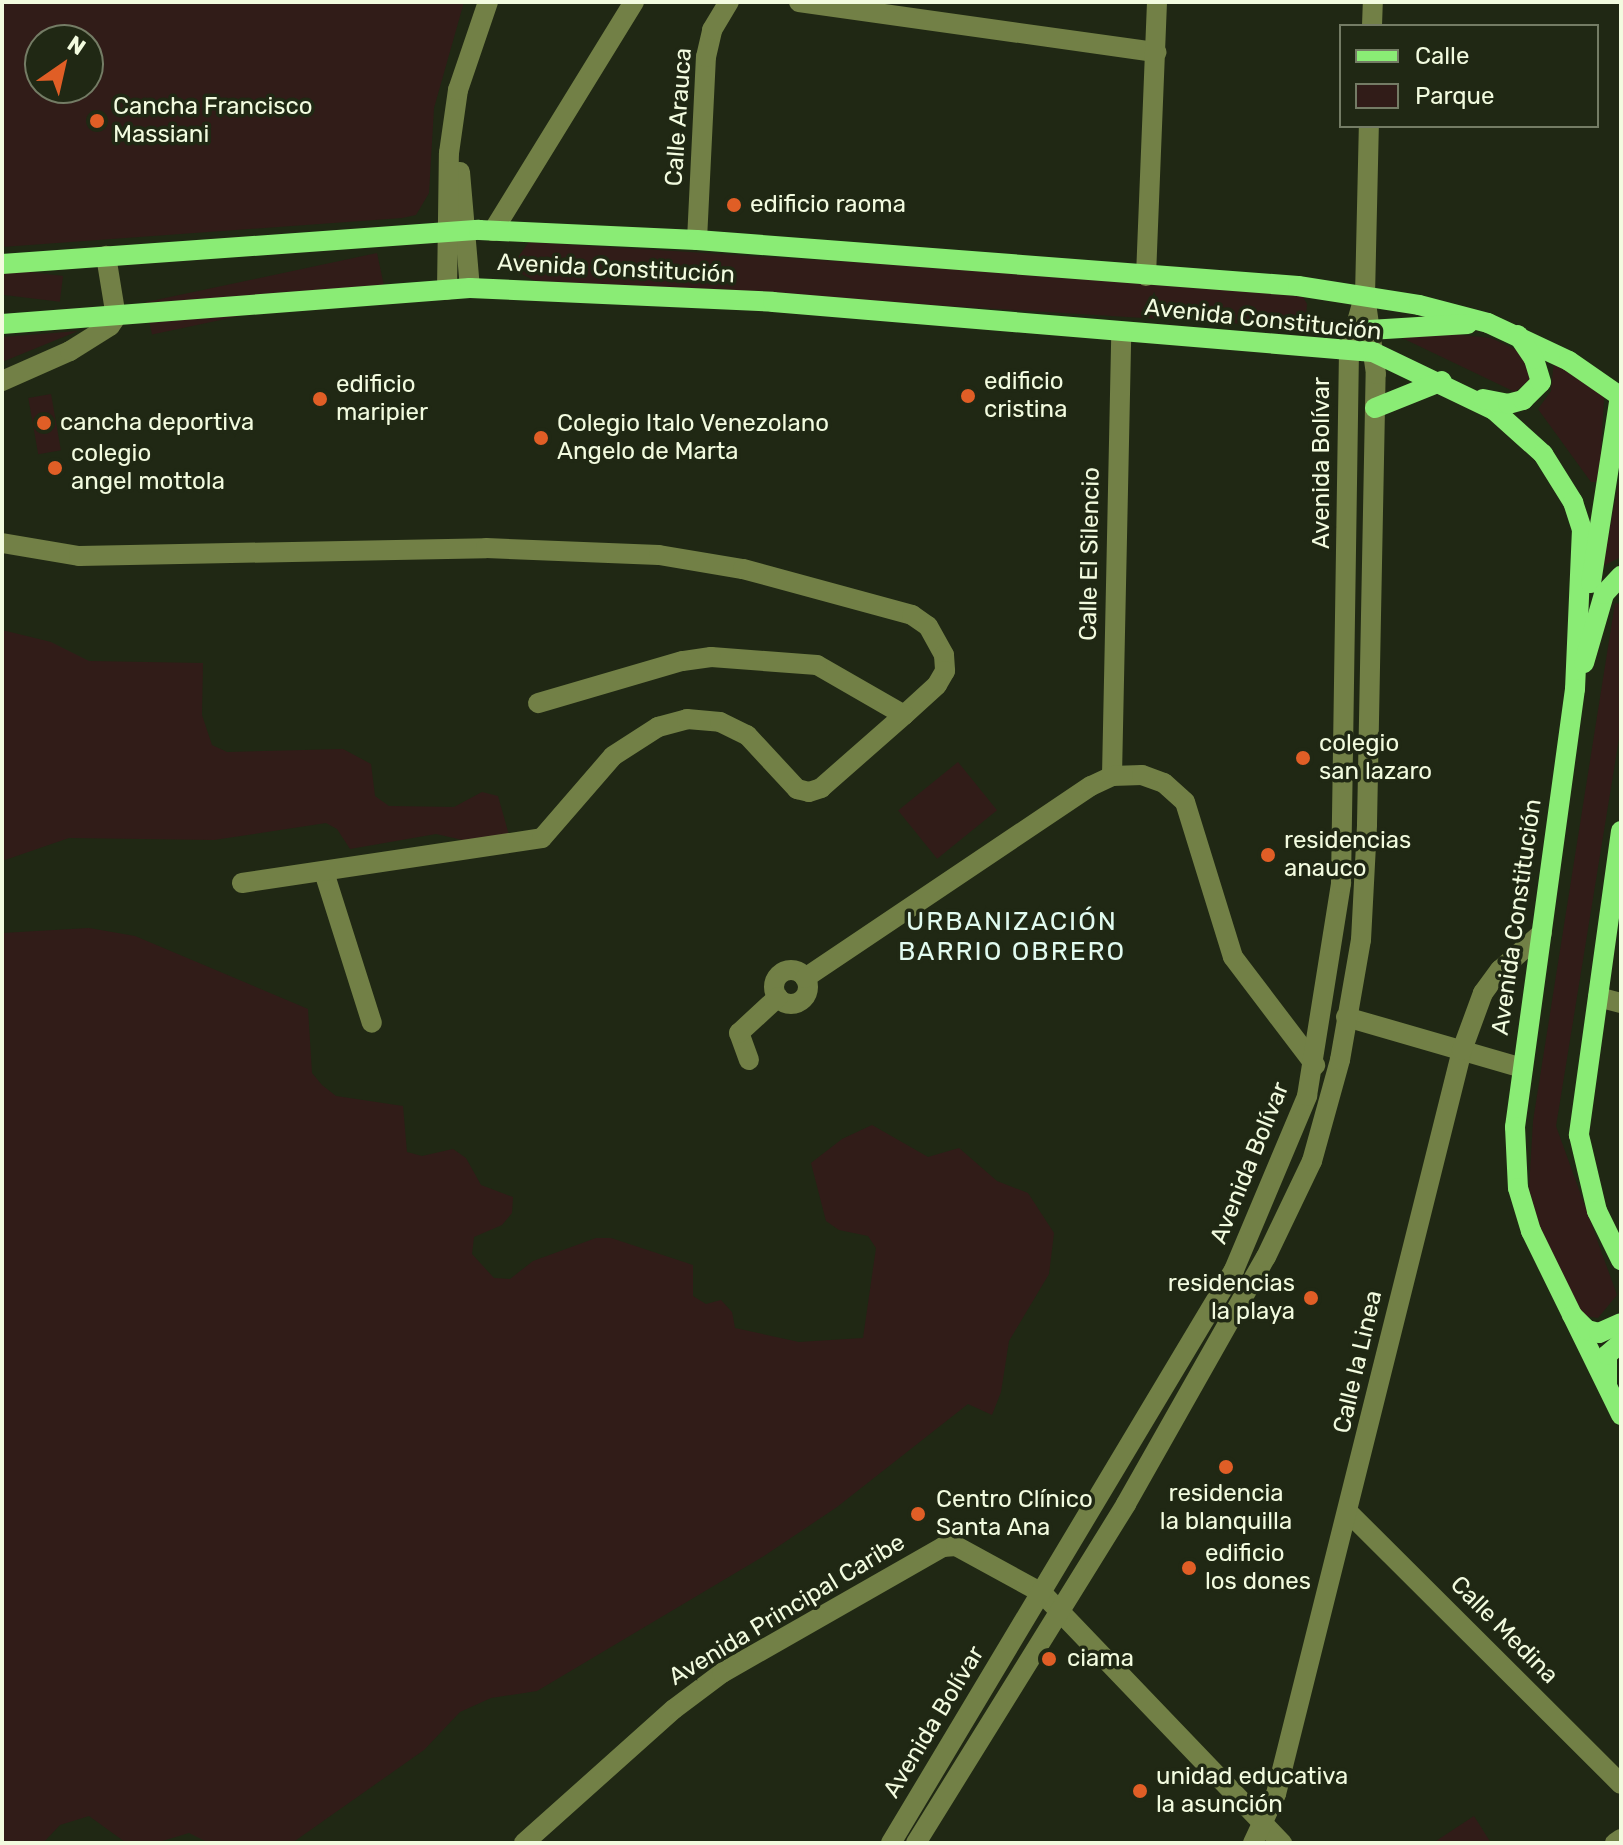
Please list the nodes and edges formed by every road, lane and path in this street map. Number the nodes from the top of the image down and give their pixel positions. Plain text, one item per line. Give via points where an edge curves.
1 (488, 2) edge
2 (502, 2) edge
3 (634, 2) edge
4 (729, 2) edge
5 (799, 2) edge
6 (1157, 2) edge
7 (1373, 2) edge
8 (1372, 24) edge
9 (1157, 52) junction
10 (1369, 128) edge
11 (455, 231) junction
12 (493, 231) junction
13 (697, 240) junction
14 (106, 256) junction
15 (2, 264) edge
16 (1146, 276) junction
17 (470, 288) junction
18 (447, 290) junction
19 (1365, 296) junction
20 (116, 317) junction
21 (1488, 323) junction
22 (2, 324) edge
23 (1369, 330) junction
24 (1121, 333) junction
25 (1517, 333) junction
26 (1349, 350) junction
27 (1373, 352) junction
28 (2, 381) edge
29 (1447, 384) junction
30 (1621, 394) edge
31 (1375, 408) junction
32 (2, 543) edge
33 (1621, 576) edge
34 (1575, 689) junction
35 (538, 703) dead end
36 (904, 715) junction
37 (1112, 776) junction
38 (1621, 831) edge
39 (324, 872) junction
40 (242, 883) dead end
41 (1542, 933) junction
42 (1598, 997) junction
43 (1621, 1003) edge
44 (1346, 1017) junction
45 (372, 1023) dead end
46 (1462, 1050) junction
47 (749, 1060) dead end
48 (1315, 1065) junction
49 (1523, 1068) junction
50 (1621, 1260) edge
51 (1569, 1312) junction
52 (1621, 1323) edge
53 (1621, 1343) edge
54 (1609, 1390) junction
55 (1621, 1415) edge
56 (1349, 1513) junction
57 (1042, 1593) junction
58 (1058, 1611) junction
59 (1621, 1784) edge
60 (1263, 1823) junction
61 (1621, 1839) edge
62 (524, 1843) edge
63 (891, 1843) edge
64 (916, 1843) edge
65 (1253, 1843) edge
66 (1282, 1843) edge
67 (1615, 1843) edge

1 - 11 street via 458,90 449,153
2 - 11 street via 469,94
3 - 12 street
4 - 13 street, Calle Arauca via 712,30 706,57
5 - 9 street
6 - 9 street
7 - 8 street
9 - 16 street
10 - 19 street
11 - 12 main road, Avenida Constitución
11 - 14 main road, Avenida Constitución
11 - 17 street
11 - 18 street
12 - 13 main road, Avenida Constitución
13 - 16 main road, Avenida Constitución
14 - 15 main road, Avenida Constitución
14 - 20 street
16 - 19 main road, Avenida Constitución
17 - 18 main road, Avenida Constitución
17 - 24 main road, Avenida Constitución via 773,302
18 - 20 main road, Avenida Constitución
19 - 21 main road, Avenida Constitución
19 - 23 street, Avenida Bolívar
19 - 26 street, Avenida Bolívar
20 - 22 main road, Avenida Constitución
20 - 28 street via 103,333
21 - 23 main road
21 - 25 main road, Avenida Constitución
23 - 27 street, Avenida Bolívar
24 - 26 main road, Avenida Constitución
24 - 37 street, Calle El Silencio
25 - 29 main road via 1539,373 1532,396 1508,404
25 - 30 main road, Avenida Constitución
26 - 27 main road, Avenida Constitución
26 - 48 street, Avenida Bolívar via 1341,883
27 - 29 main road, Avenida Constitución
27 - 31 street, Avenida Bolívar
29 - 31 main road
29 - 34 main road, Avenida Constitución via 1524,433 1573,502 1582,529
30 - 34 main road
31 - 44 street, Avenida Bolívar via 1364,898
32 - 36 street via 79,556 486,548 659,555 743,569 912,615 928,626 939,640 945,671 924,701
33 - 34 main road via 1601,602
34 - 41 main road, Avenida Constitución
35 - 36 street via 711,657 817,665
36 - 39 street via 821,788 809,792 797,789 747,735 720,722 687,719 658,727 613,756 542,838
37 - 47 street via 936,886 805,978 792,970 782,973 774,987 778,997 739,1033
37 - 48 street via 1142,775 1164,783 1185,802 1233,957
38 - 42 main road
39 - 40 street
39 - 45 street
41 - 46 street, Calle la Linea via 1500,970 1483,993
41 - 49 main road, Avenida Constitución
42 - 43 street
42 - 50 main road via 1579,1135 1597,1211
44 - 46 street
44 - 58 street, Avenida Bolívar via 1312,1161 1281,1226 1126,1504
46 - 49 street
46 - 56 street, Calle la Linea
48 - 57 street, Avenida Bolívar via 1252,1237
49 - 51 main road, Avenida Constitución via 1515,1127 1518,1188
51 - 52 main road via 1587,1330 1599,1333
51 - 54 main road, Avenida Constitución
53 - 54 main road via 1607,1355
54 - 55 main road, Avenida Constitución
56 - 59 street, Calle Medina
56 - 60 street, Calle la Linea via 1276,1794
57 - 58 street, Avenida Principal Caribe
57 - 62 street, Avenida Principal Caribe via 956,1546 943,1547 722,1673
57 - 63 street, Avenida Bolívar
58 - 60 street, Avenida Principal Caribe
58 - 64 street, Avenida Bolívar
60 - 65 street, Calle la Linea
60 - 66 street, Avenida Principal Caribe
61 - 67 street

